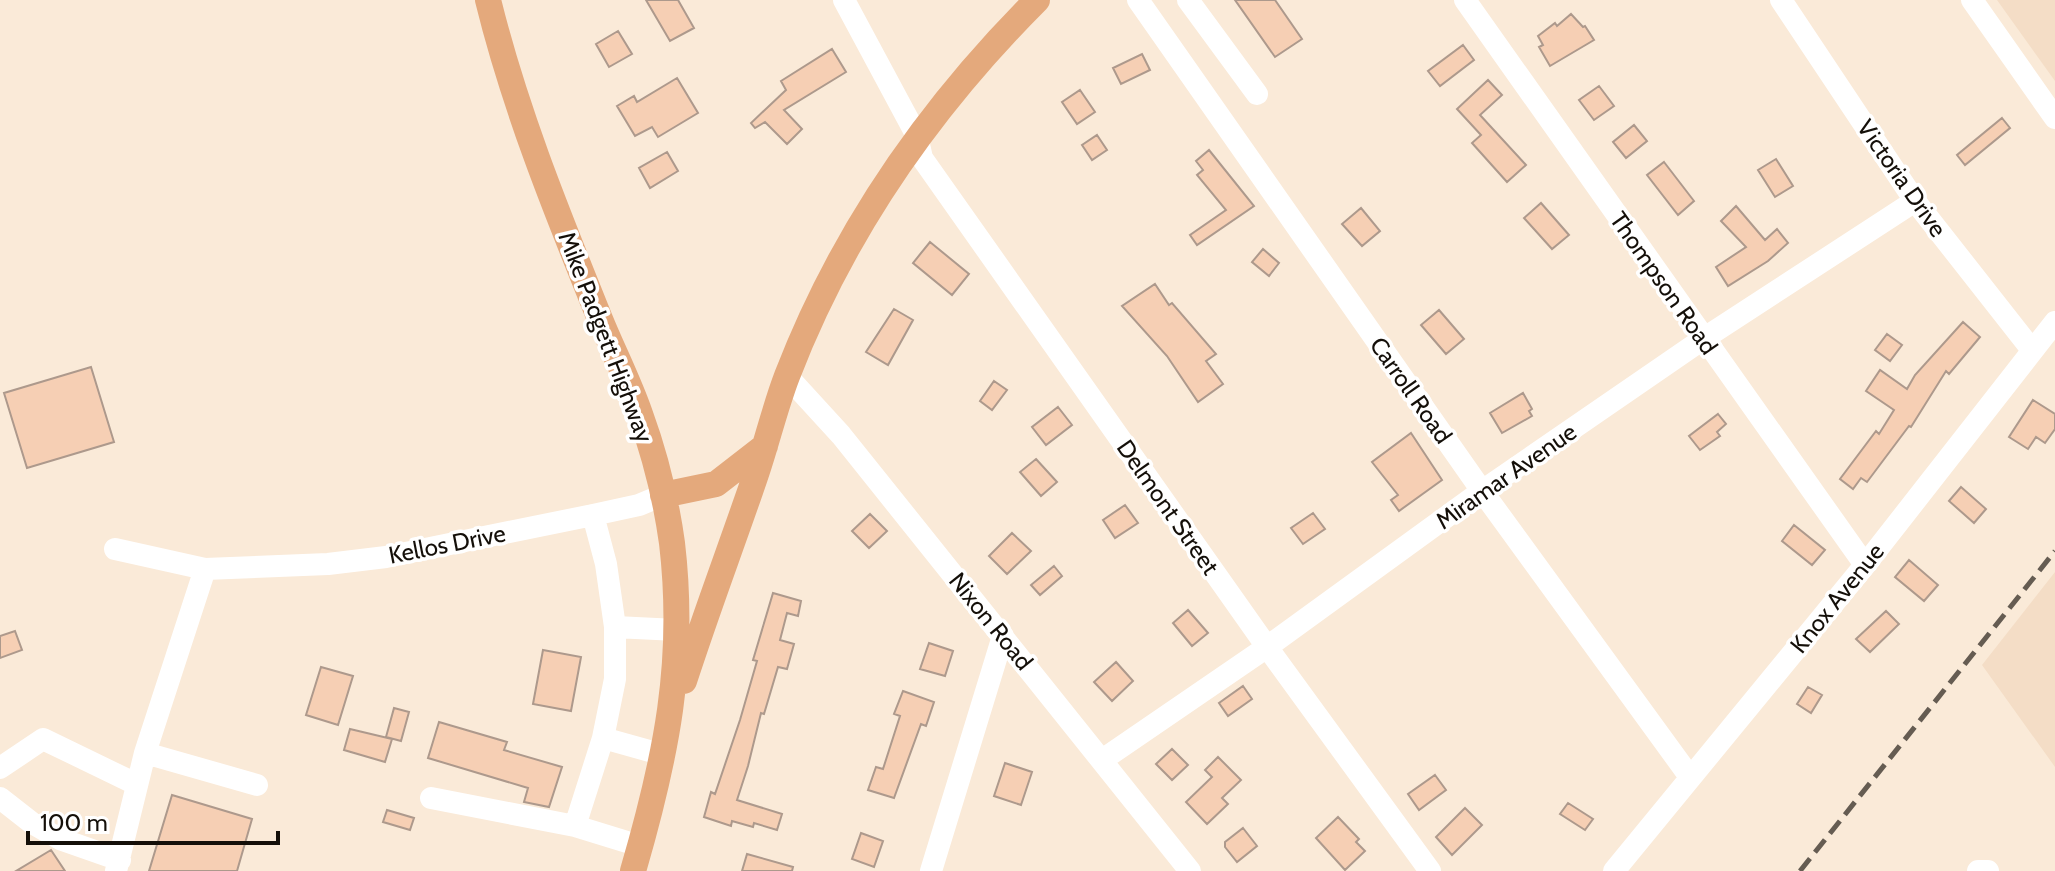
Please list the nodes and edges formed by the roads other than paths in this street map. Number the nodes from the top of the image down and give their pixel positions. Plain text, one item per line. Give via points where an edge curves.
1 (488, 0) edge
2 (844, 0) edge
3 (1037, 0) edge
4 (1138, 0) edge
5 (1188, 0) edge
6 (1465, 0) edge
7 (1781, 0) edge
8 (1972, 0) edge
9 (1257, 94) dead end
10 (2055, 118) edge
11 (917, 136) junction
12 (1915, 201) junction
13 (2055, 322) edge
14 (1703, 339) junction
15 (2032, 350) junction
16 (787, 376) junction
17 (765, 446) junction
18 (1482, 491) junction
19 (663, 495) junction
20 (593, 515) junction
21 (115, 549) dead end
22 (1865, 565) junction
23 (205, 569) junction
24 (615, 627) junction
25 (677, 630) junction
26 (1003, 636) junction
27 (1267, 647) junction
28 (603, 738) junction
29 (666, 743) junction
30 (145, 753) junction
31 (1102, 760) junction
32 (0, 768) edge
33 (1690, 777) junction
34 (136, 784) junction
35 (257, 785) dead end
36 (0, 798) edge
37 (431, 798) dead end
38 (575, 826) junction
39 (637, 859) edge
40 (118, 865) edge
41 (931, 871) edge
42 (1190, 871) edge
43 (1430, 871) edge
44 (1614, 871) edge
45 (1978, 871) edge
46 (1988, 871) edge

1 - 19 main road, Mike Padgett Highway via 513,91 640,414
2 - 11 street, Delmont Street
3 - 11 main road
4 - 18 street, Carroll Road
5 - 9 street
6 - 14 street, Thompson Road
7 - 12 street, Victoria Drive
8 - 10 street
11 - 16 main road via 848,246
11 - 27 street, Delmont Street via 922,158
12 - 14 street, Miramar Avenue
12 - 15 street, Victoria Drive
13 - 15 street, Knox Avenue
14 - 18 street, Miramar Avenue
14 - 22 street, Thompson Road
15 - 22 street, Knox Avenue
16 - 17 main road
16 - 26 street, Nixon Road
17 - 19 main road, Kellos Drive via 716,484
17 - 29 main road
18 - 27 street, Miramar Avenue
18 - 33 street, Carroll Road
19 - 20 street, Kellos Drive
19 - 25 main road, Mike Padgett Highway
20 - 23 street, Kellos Drive via 386,557
20 - 24 street
21 - 23 street, Kellos Drive
22 - 33 street, Knox Avenue
23 - 30 street
24 - 25 street
24 - 28 street via 615,679
25 - 29 main road, Mike Padgett Highway
26 - 31 street, Nixon Road
26 - 41 street
27 - 31 street, Miramar Avenue
27 - 43 street, Delmont Street
28 - 29 street
28 - 38 street
29 - 39 main road, Mike Padgett Highway
30 - 34 street
30 - 35 street
31 - 42 street, Nixon Road
32 - 34 street via 43,739
33 - 44 street, Knox Avenue
34 - 40 street
36 - 40 street via 60,839
37 - 38 street
38 - 39 street
45 - 46 street

